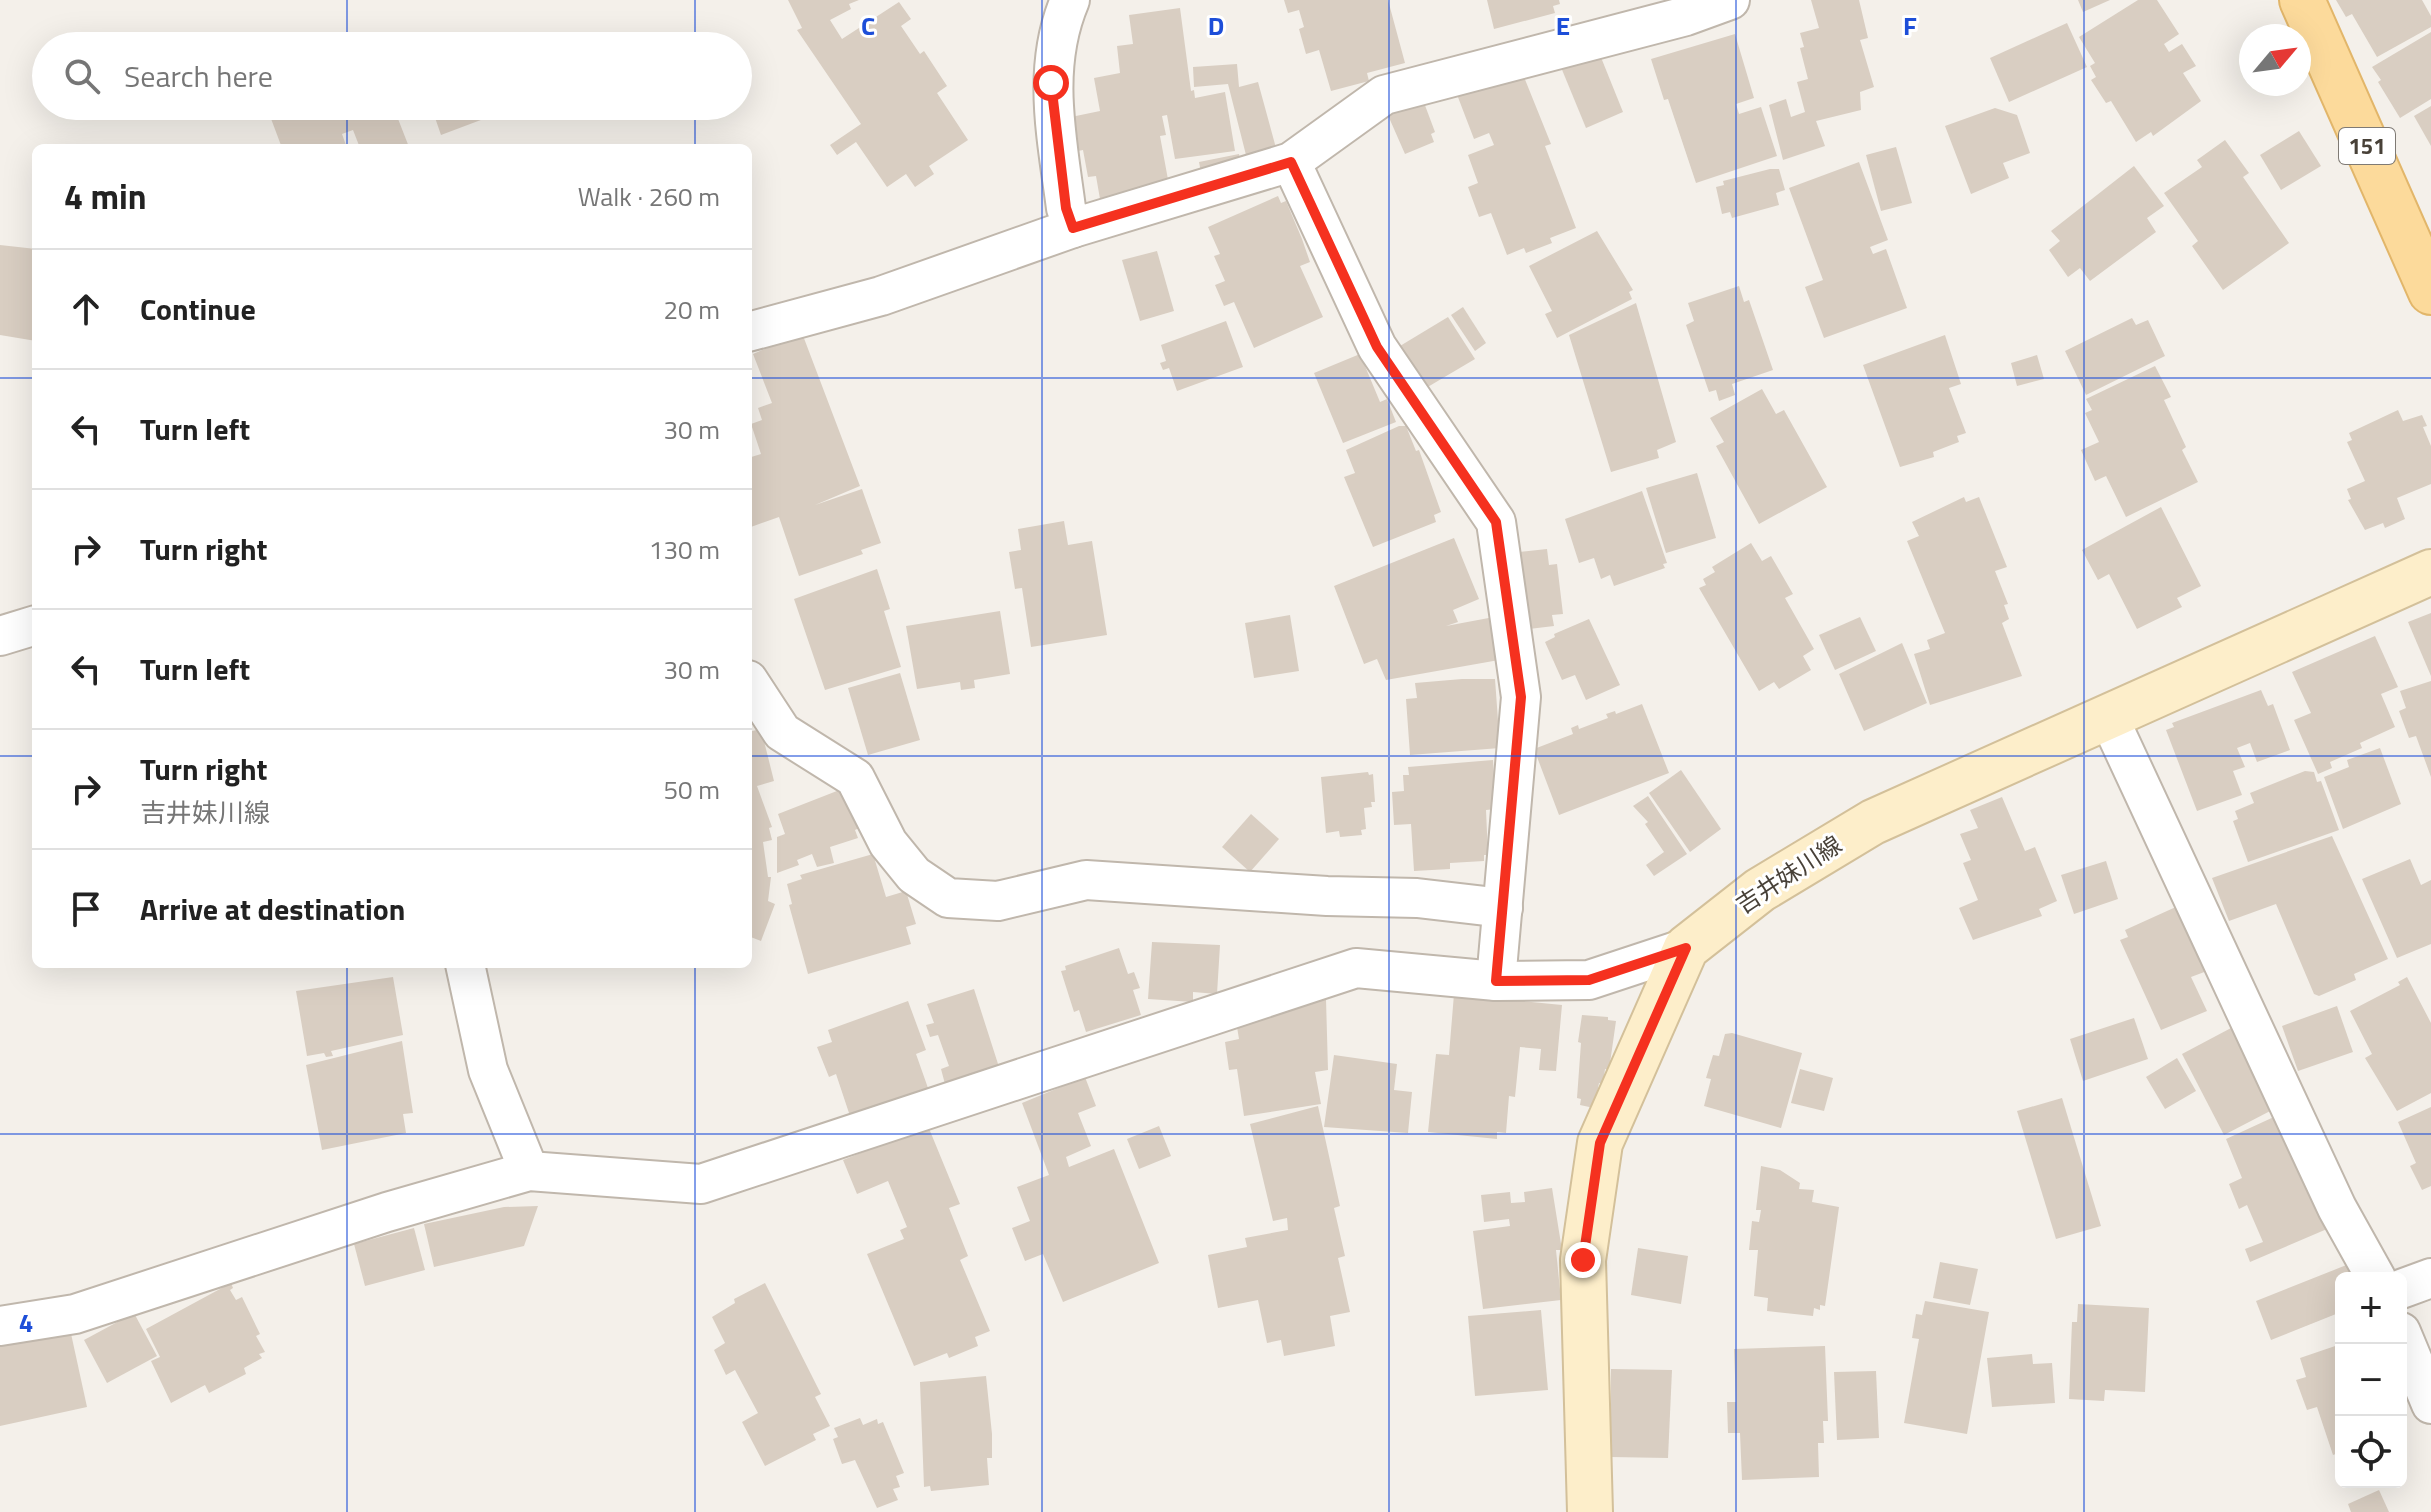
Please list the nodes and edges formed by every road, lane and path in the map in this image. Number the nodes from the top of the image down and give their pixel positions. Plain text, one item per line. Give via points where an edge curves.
1 (1070, 0) edge
2 (1730, 0) edge
3 (2302, 0) edge
4 (1291, 162) junction
5 (1073, 228) junction
6 (2431, 292) edge
7 (752, 331) edge
8 (2431, 572) edge
9 (32, 626) edge
10 (0, 636) edge
11 (752, 686) edge
12 (2108, 716) junction
13 (1503, 908) junction
14 (1686, 948) junction
15 (466, 968) edge
16 (1496, 981) junction
17 (529, 1171) junction
18 (2373, 1272) edge
19 (2431, 1278) edge
20 (2407, 1287) edge
21 (0, 1326) edge
22 (2406, 1344) edge
23 (2431, 1404) edge
24 (1590, 1512) edge

1 - 5 street via 1061,21 1051,83
2 - 4 street via 1384,95
3 - 6 main road, 151
4 - 5 street
4 - 13 street via 1377,347 1496,522 1521,697
5 - 7 street via 881,296
8 - 12 main road, 吉井妹川線
9 - 10 street
11 - 13 street via 782,732 855,778 888,843 914,875 948,898 998,901 1086,880 1417,898
12 - 14 main road, 吉井妹川線 via 1873,822 1760,890
12 - 18 street via 2331,1194
13 - 16 street
14 - 16 street via 1589,980
14 - 24 main road, 吉井妹川線 via 1600,1143 1583,1260
15 - 17 street via 488,1070
16 - 17 street via 1356,968 701,1184
17 - 21 street via 75,1314
19 - 20 street
22 - 23 street

